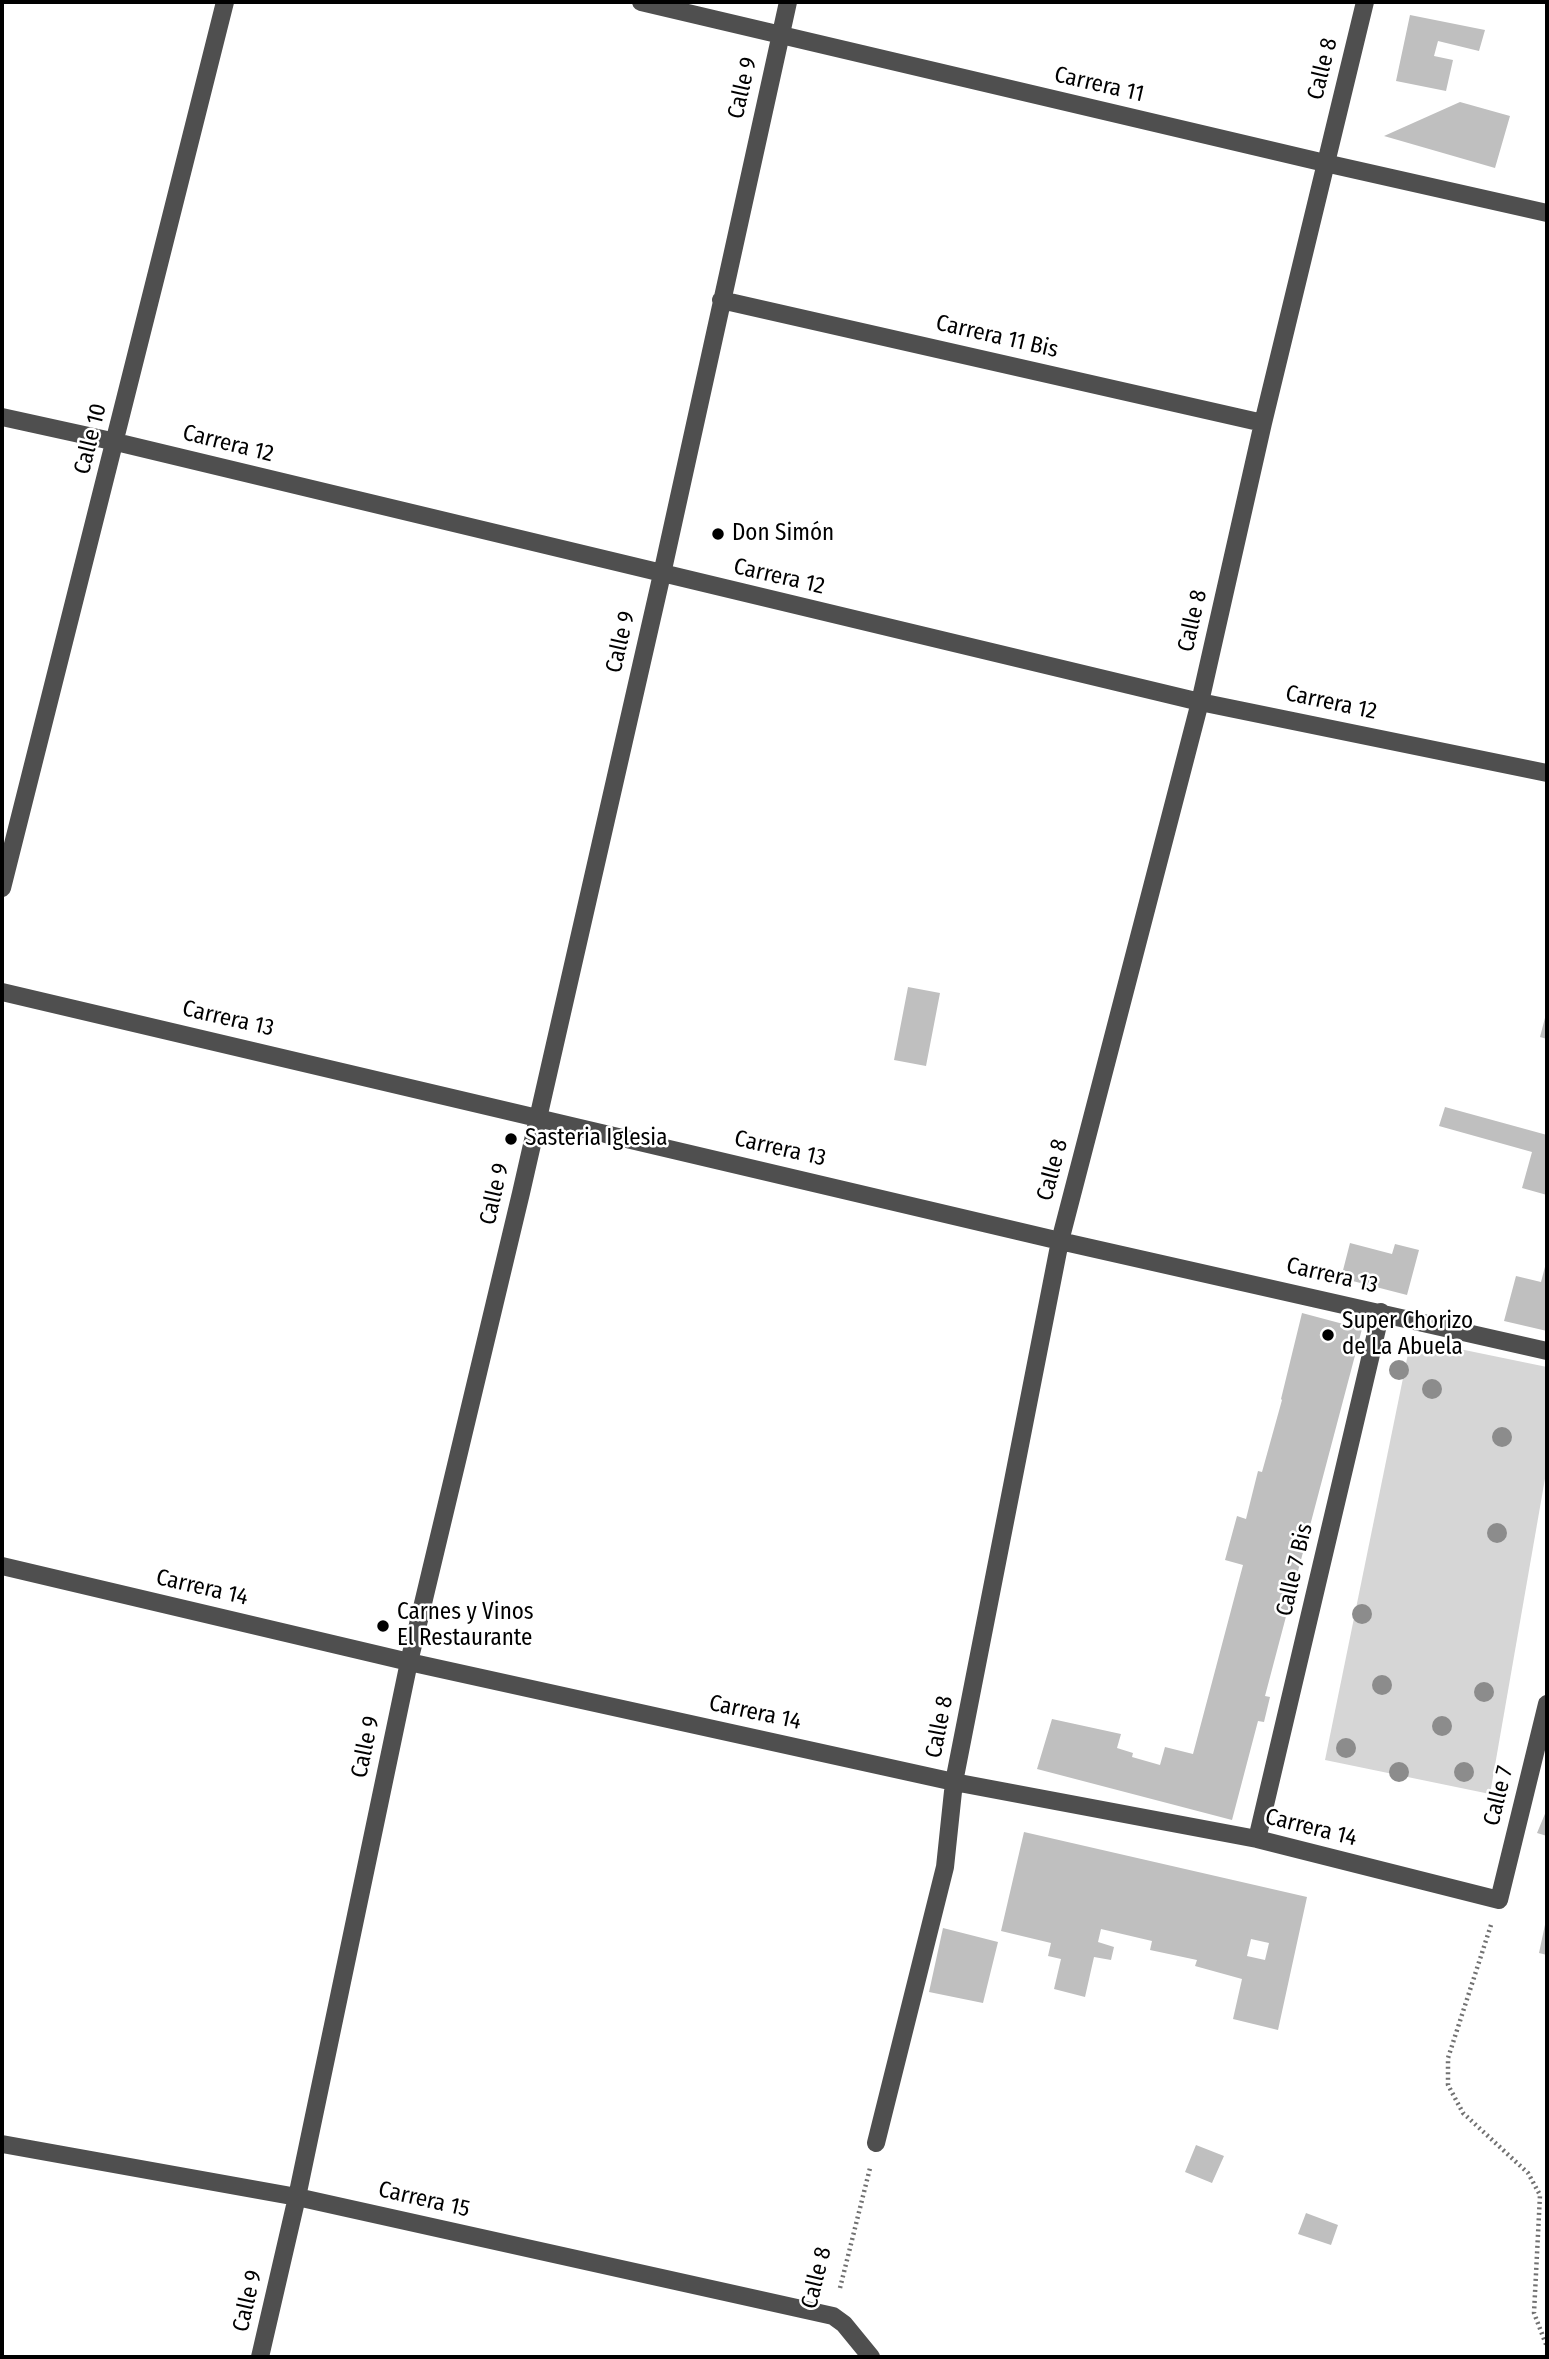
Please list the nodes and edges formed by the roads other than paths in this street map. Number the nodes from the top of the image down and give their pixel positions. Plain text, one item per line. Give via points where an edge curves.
1 (225, 2) edge
2 (641, 2) edge
3 (788, 2) edge
4 (1365, 2) edge
5 (780, 34) junction
6 (1325, 163) junction
7 (1547, 213) edge
8 (721, 300) junction
9 (2, 417) edge
10 (1263, 423) junction
11 (116, 442) junction
12 (662, 574) junction
13 (1200, 702) junction
14 (1547, 773) edge
15 (2, 888) edge
16 (2, 992) edge
17 (538, 1116) junction
18 (1060, 1241) junction
19 (1381, 1312) junction
20 (1547, 1351) edge
21 (2, 1566) edge
22 (409, 1662) junction
23 (1547, 1704) edge
24 (954, 1782) junction
25 (1257, 1839) junction
26 (1499, 1900) joint
27 (876, 2143) road end
28 (2, 2144) edge
29 (297, 2197) junction
30 (260, 2357) edge
31 (871, 2357) edge

1 - 11 street, Calle 10
2 - 5 street, Carrera 11
3 - 5 street, Calle 9
4 - 6 street, Calle 8
5 - 6 street, Carrera 11
5 - 8 street, Calle 9
6 - 7 street, Carrera 11
6 - 10 street, Calle 8
8 - 10 street, Carrera 11 Bis
8 - 12 street, Calle 9
9 - 11 street, Carrera 12
10 - 13 street, Calle 8
11 - 12 street, Carrera 12
11 - 15 street, Calle 10
12 - 13 street, Carrera 12
12 - 17 street, Calle 9
13 - 14 street, Carrera 12
13 - 18 street, Calle 8
16 - 17 street, Carrera 13
17 - 18 street, Carrera 13
17 - 22 street, Calle 9
18 - 19 street, Carrera 13
18 - 24 street, Calle 8
19 - 20 street, Carrera 13
19 - 25 street, Calle 7 Bis
21 - 22 street, Carrera 14
22 - 24 street, Carrera 14
22 - 29 street, Calle 9
23 - 26 street, Calle 7
24 - 25 street, Carrera 14
24 - 27 street, Calle 8 via 945,1867
25 - 26 street, Carrera 14
28 - 29 street, Carrera 15
29 - 30 street, Calle 9
29 - 31 street, Carrera 15 via 833,2316

